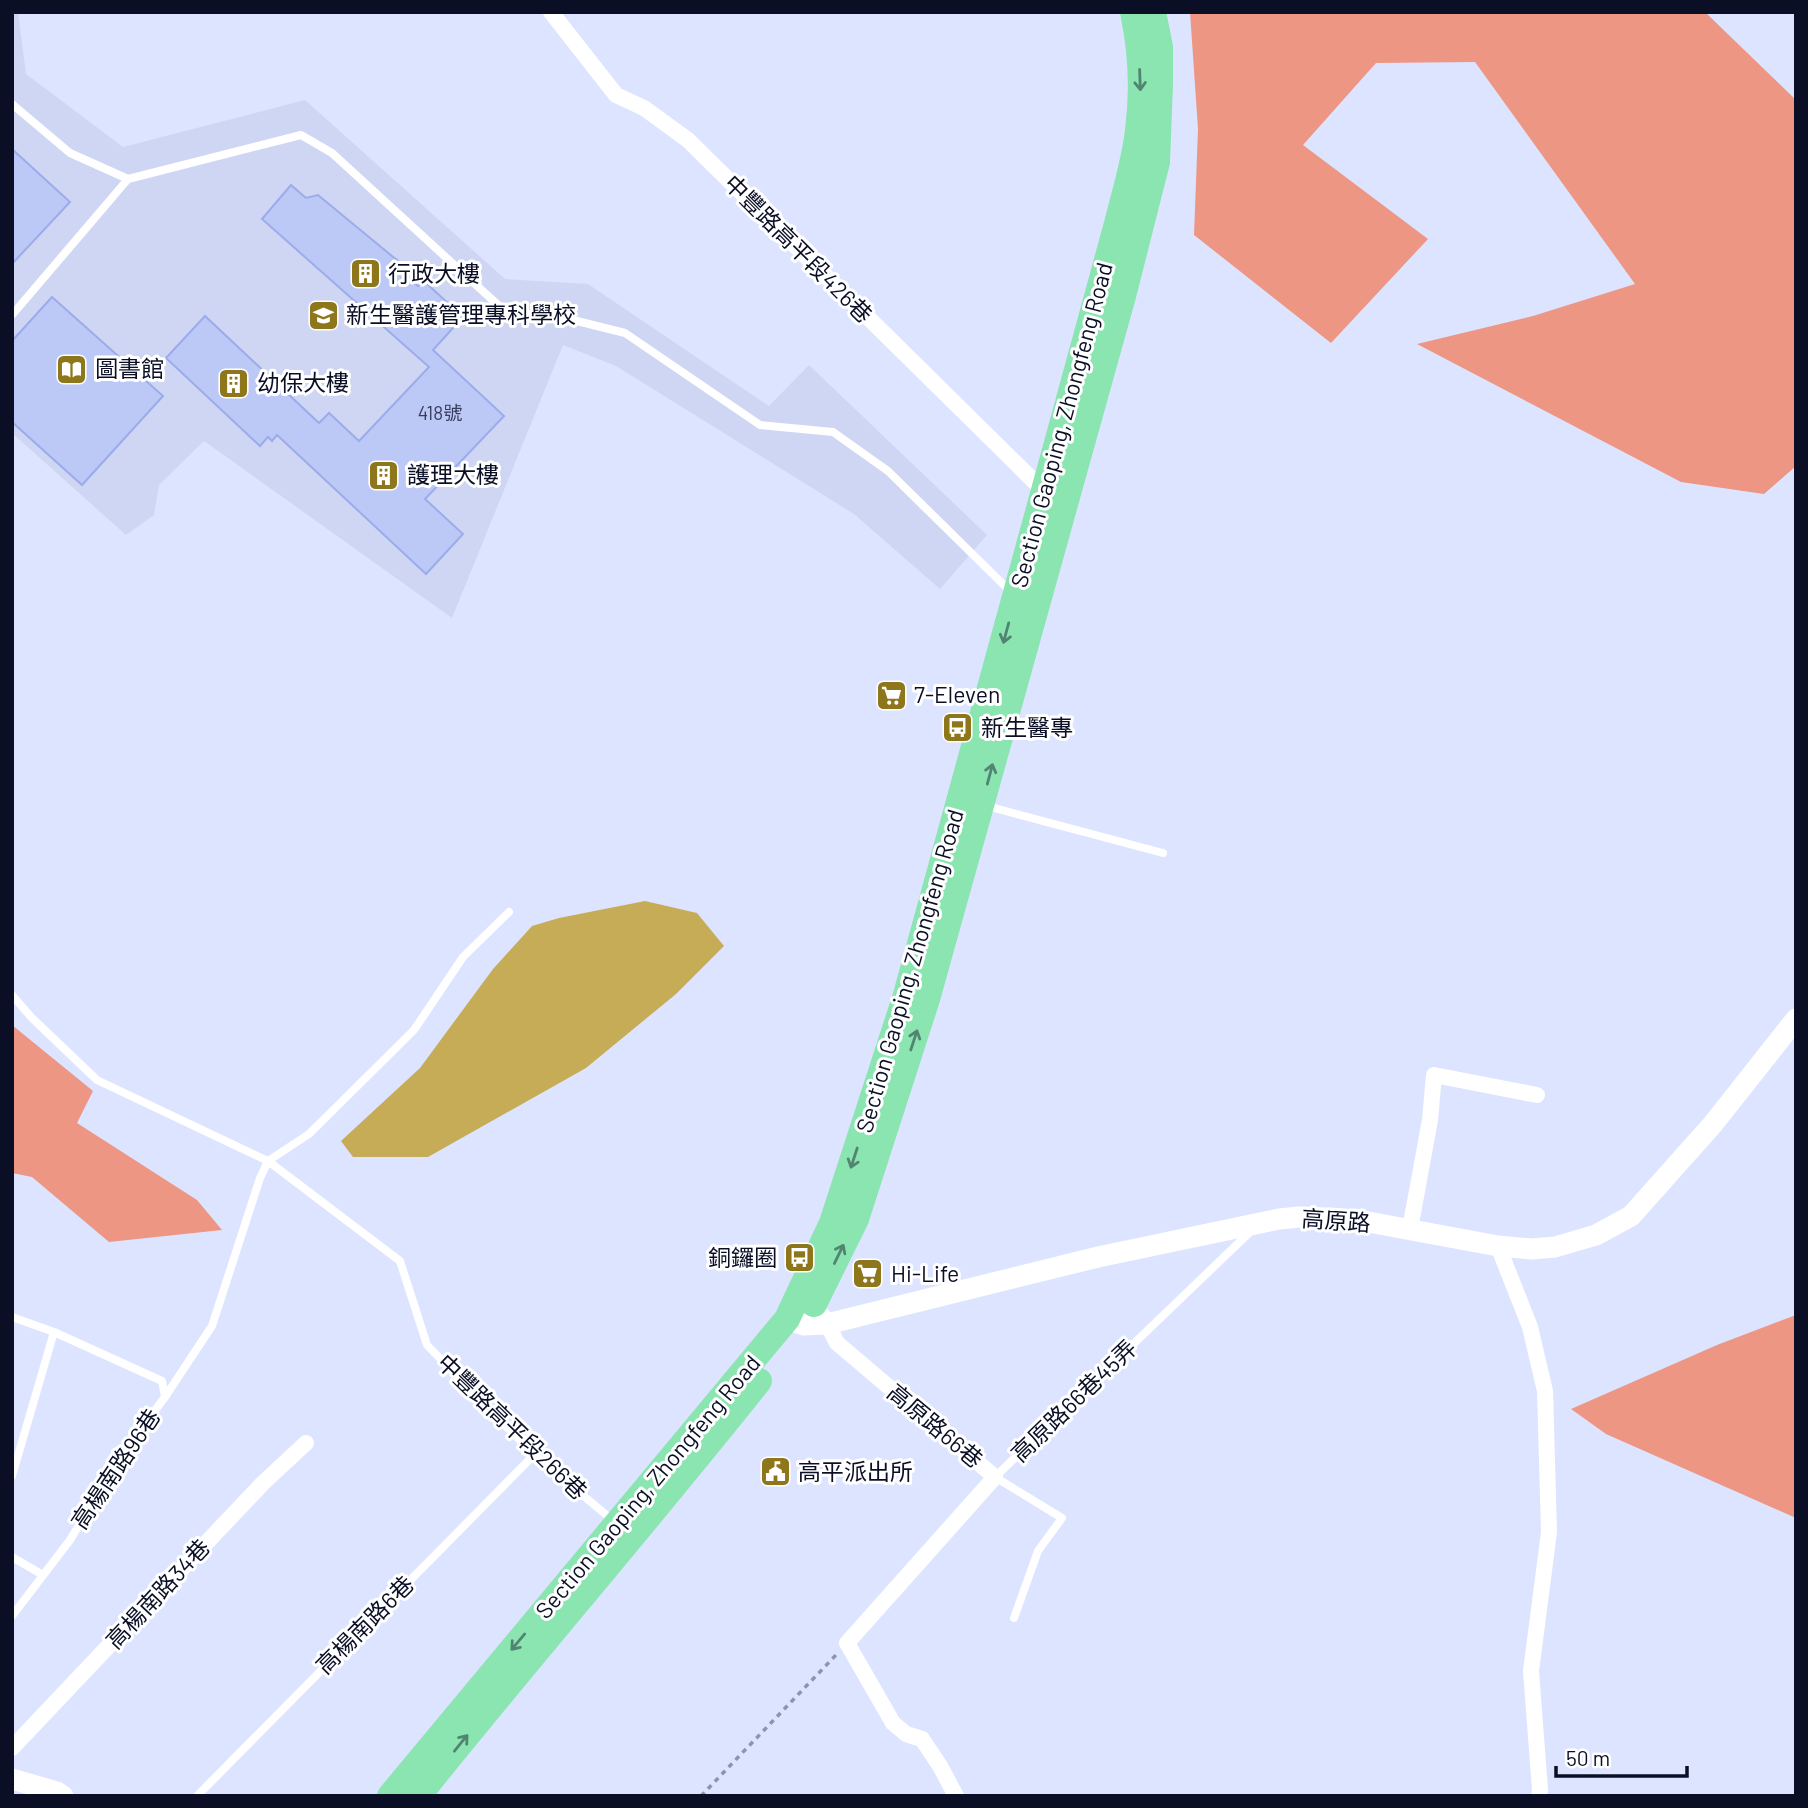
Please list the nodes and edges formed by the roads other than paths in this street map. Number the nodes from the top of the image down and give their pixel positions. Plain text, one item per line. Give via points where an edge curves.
1 (551, 12) edge
2 (1133, 12) edge
3 (1153, 12) edge
4 (12, 104) edge
5 (128, 179) junction
6 (12, 315) edge
7 (1100, 334) junction
8 (1045, 492) junction
9 (1027, 600) junction
10 (971, 802) junction
11 (1163, 853) dead end
12 (509, 912) dead end
13 (12, 995) edge
14 (1796, 1019) edge
15 (1537, 1094) dead end
16 (268, 1161) junction
17 (1261, 1222) junction
18 (1410, 1229) junction
19 (1498, 1246) junction
20 (12, 1317) edge
21 (808, 1317) junction
22 (54, 1332) junction
23 (165, 1397) junction
24 (306, 1443) dead end
25 (534, 1455) junction
26 (12, 1476) edge
27 (995, 1477) junction
28 (625, 1529) junction
29 (12, 1557) edge
30 (43, 1574) junction
31 (12, 1616) edge
32 (1014, 1618) dead end
33 (12, 1748) edge
34 (12, 1779) edge
35 (63, 1796) edge
36 (197, 1796) edge
37 (390, 1796) edge
38 (418, 1796) edge
39 (956, 1796) edge
40 (1539, 1796) edge

1 - 8 street, 中豐路高平段426巷 via 616,95 644,108 688,140
2 -> 7 main road, Section Gaoping, Zhongfeng Road via 1140,84 1138,131
3 - 7 main road, Section Gaoping, Zhongfeng Road via 1160,47 1157,162
4 - 5 lane via 70,153
5 - 6 lane
5 - 9 lane via 301,135 332,153 510,316 549,314 625,333 760,425 833,432 888,471
7 - 8 main road, Section Gaoping, Zhongfeng Road
7 - 9 main road, Section Gaoping, Zhongfeng Road
8 - 9 main road, Section Gaoping, Zhongfeng Road
9 - 10 main road, Section Gaoping, Zhongfeng Road
10 - 11 lane
10 - 21 main road, Section Gaoping, Zhongfeng Road via 927,999 856,1219
12 - 16 lane via 463,957 414,1030 309,1134
13 - 16 lane, 中豐路高平段266巷 via 97,1080
14 - 19 street, 高原路 via 1713,1124 1631,1216 1596,1235 1555,1247
15 - 18 street via 1434,1075
16 - 23 lane via 212,1326
16 - 25 lane, 中豐路高平段266巷 via 400,1261 427,1345
17 - 18 street, 高原路 via 1325,1217
17 - 21 street, 高原路
17 - 27 lane, 高原路66巷45弄
18 - 19 street, 高原路
19 - 40 street via 1530,1327 1545,1391 1549,1532 1531,1671
20 - 22 lane
21 - 27 street, 高原路66巷
21 - 28 main road, Section Gaoping, Zhongfeng Road via 714,1438
22 - 23 lane, 高楊南路96巷 via 162,1381
22 - 26 lane
23 - 30 lane, 高楊南路96巷
24 - 33 street, 高楊南路34巷
25 - 28 lane, 中豐路高平段266巷
25 - 36 lane, 高楊南路6巷
27 - 32 lane, 高原路66巷45弄 via 1062,1518 1038,1551
27 - 39 street, 高原路66巷 via 847,1643 893,1723 905,1734 922,1739
28 -> 37 main road, Section Gaoping, Zhongfeng Road
38 -> 28 main road, Section Gaoping, Zhongfeng Road
29 - 30 lane
30 - 31 lane, 高楊南路96巷
34 - 35 street

